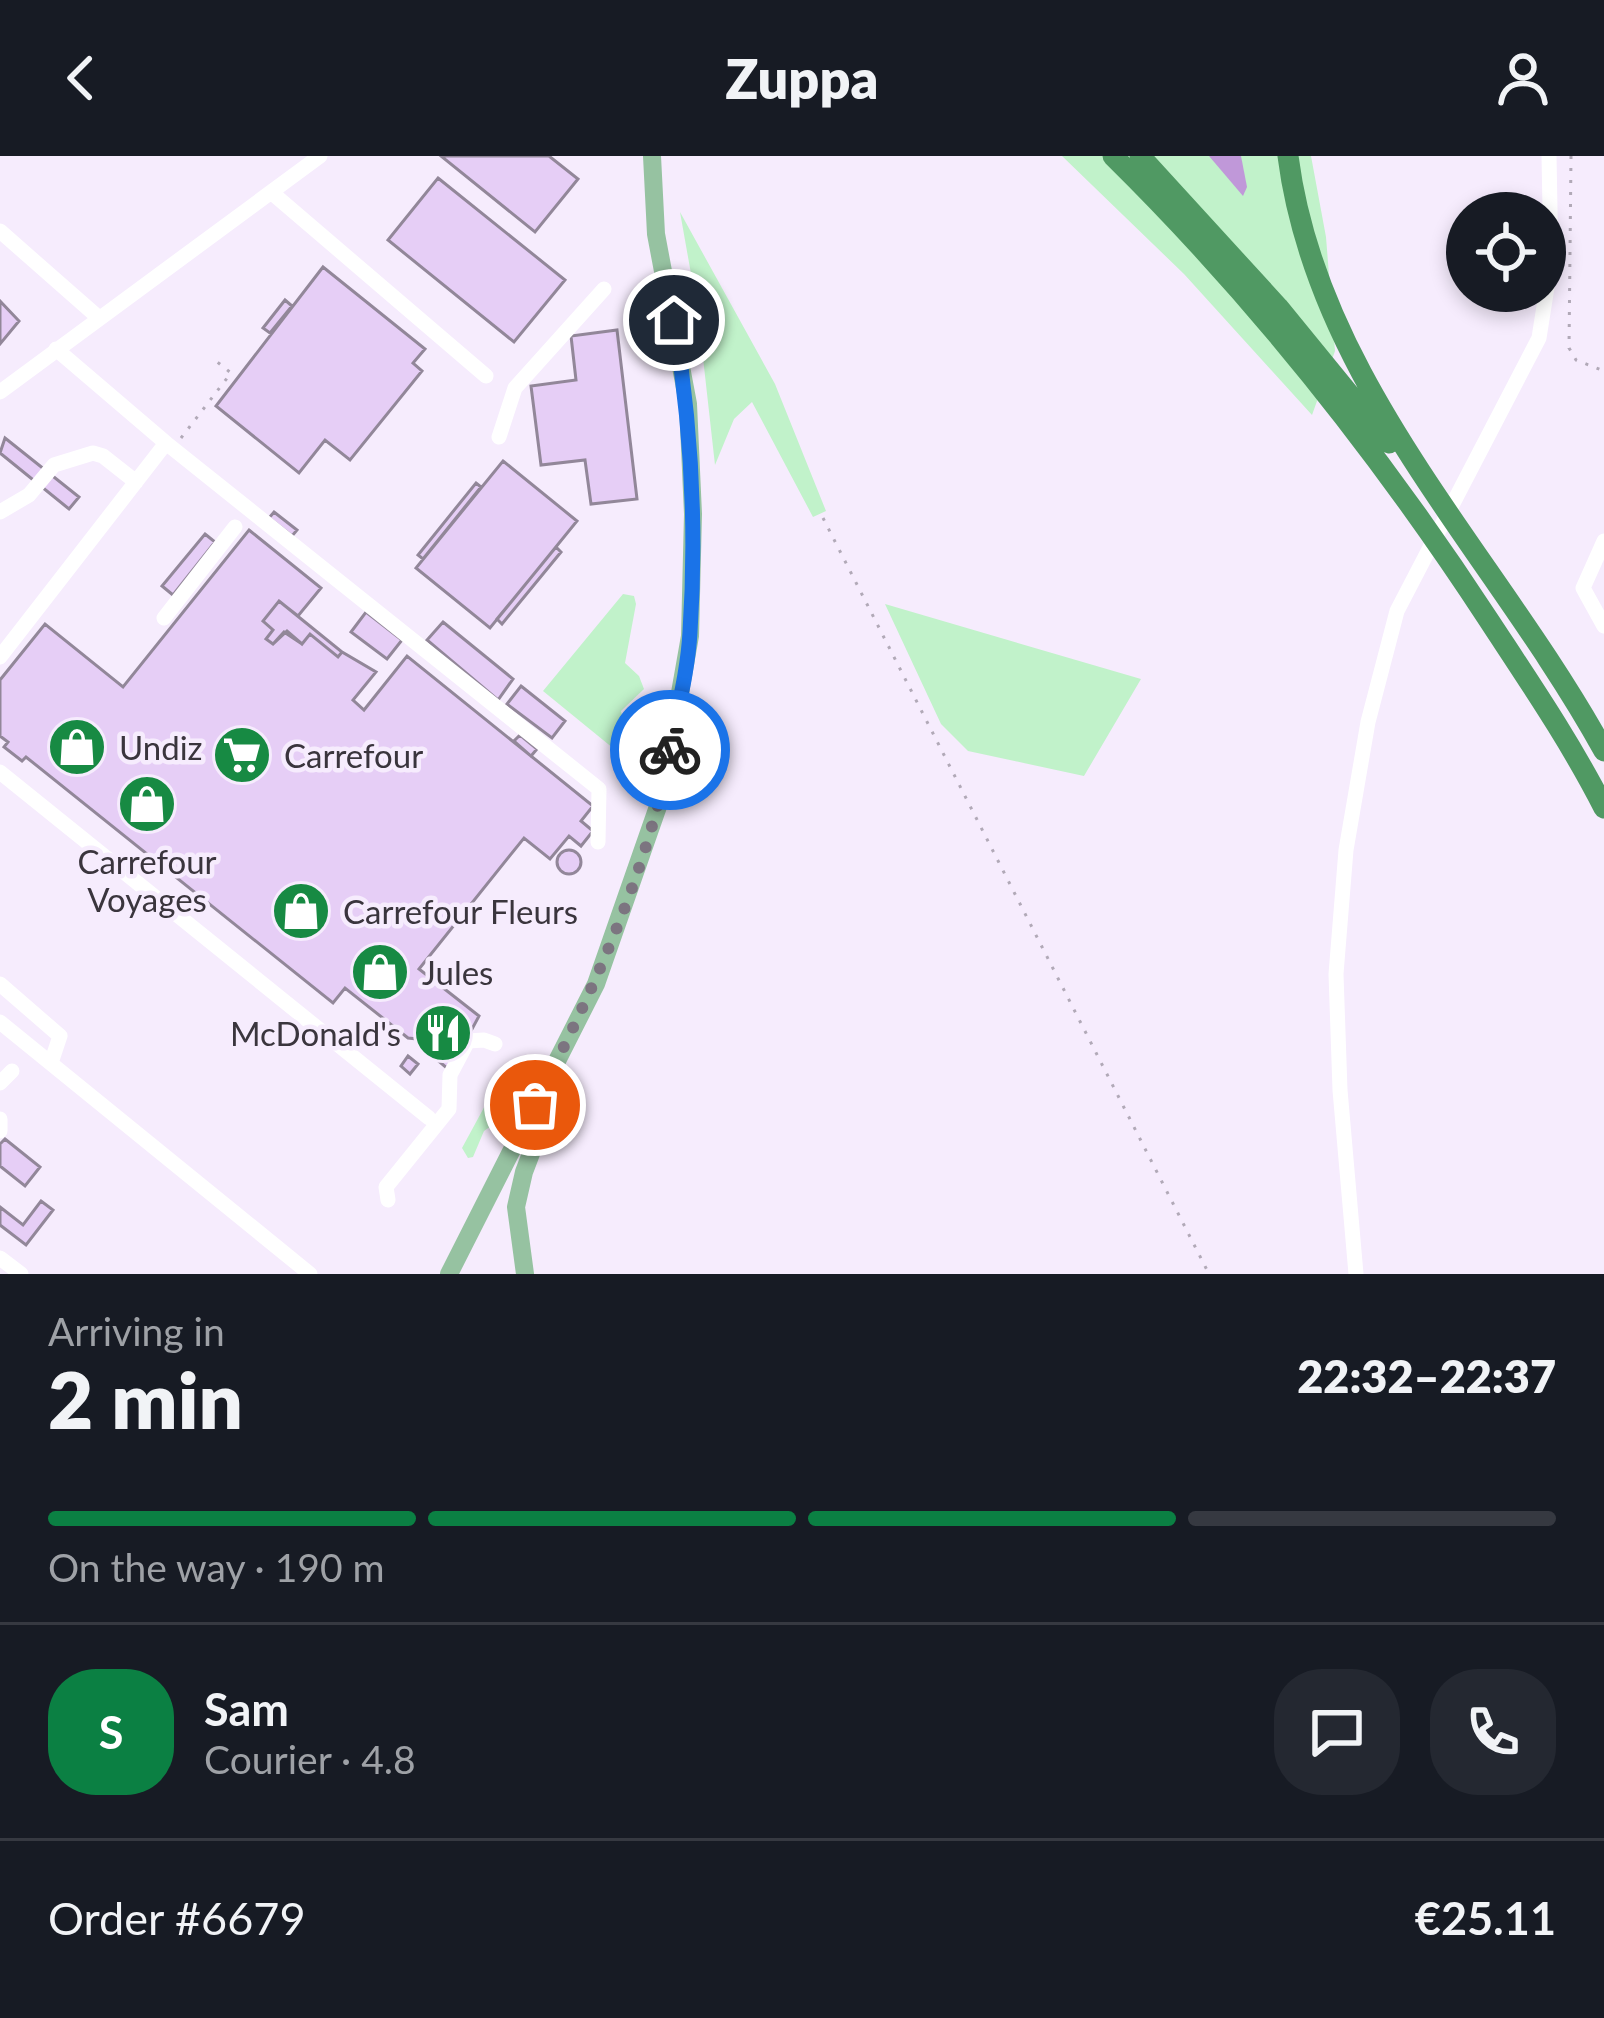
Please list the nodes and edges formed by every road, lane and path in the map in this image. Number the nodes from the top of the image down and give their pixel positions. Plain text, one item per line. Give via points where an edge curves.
1 (320, 156) edge
2 (652, 156) edge
3 (1114, 156) edge
4 (1140, 156) edge
5 (1288, 156) edge
6 (1550, 156) edge
7 (1571, 156) edge
8 (271, 192) junction
9 (0, 231) edge
10 (604, 289) dead end
11 (99, 318) junction
12 (56, 349) junction
13 (216, 361) dead end
14 (1604, 371) edge
15 (486, 376) dead end
16 (0, 392) edge
17 (499, 436) dead end
18 (169, 446) junction
19 (136, 482) junction
20 (0, 512) edge
21 (823, 518) dead end
22 (235, 527) dead end
23 (1604, 541) edge
24 (1582, 588) junction
25 (1604, 602) edge
26 (164, 619) dead end
27 (1527, 626) junction
28 (1604, 626) edge
29 (0, 658) edge
30 (1604, 751) edge
31 (0, 772) edge
32 (1604, 808) edge
33 (598, 842) dead end
34 (0, 984) edge
35 (596, 984) junction
36 (0, 1022) edge
37 (495, 1044) dead end
38 (51, 1063) junction
39 (429, 1118) dead end
40 (0, 1119) edge
41 (0, 1131) edge
42 (388, 1200) dead end
43 (0, 1258) edge
44 (306, 1273) edge
45 (21, 1274) edge
46 (448, 1274) edge
47 (526, 1274) edge
48 (1209, 1274) edge
49 (1356, 1274) edge

1 - 8 street
2 - 35 main road via 656,234 688,404 690,636 662,795
3 - 32 highway via 1268,323 1419,513
4 - 27 highway via 1355,399
5 - 27 highway via 1312,265 1365,382
6 - 49 street via 1551,262 1540,338 1396,611 1346,850 1336,1034
7 - 14 path via 1569,348 1576,360
8 - 11 street
8 - 15 street
9 - 11 street
10 - 17 street via 515,388
11 - 12 street
12 - 16 street
12 - 18 street
13 - 18 path via 231,373
18 - 19 street
18 - 33 street via 599,789
19 - 20 street via 93,453 54,465 29,495
19 - 29 street
21 - 48 path
22 - 26 street
23 - 24 street
24 - 25 street
24 - 28 street
27 - 30 highway
31 - 39 street
34 - 38 street via 60,1036
35 - 46 main road
35 - 47 main road via 524,1172 516,1207
36 - 38 street
37 - 42 street via 468,1041 450,1075 449,1109 386,1187
38 - 44 street
40 - 41 street
43 - 45 street

